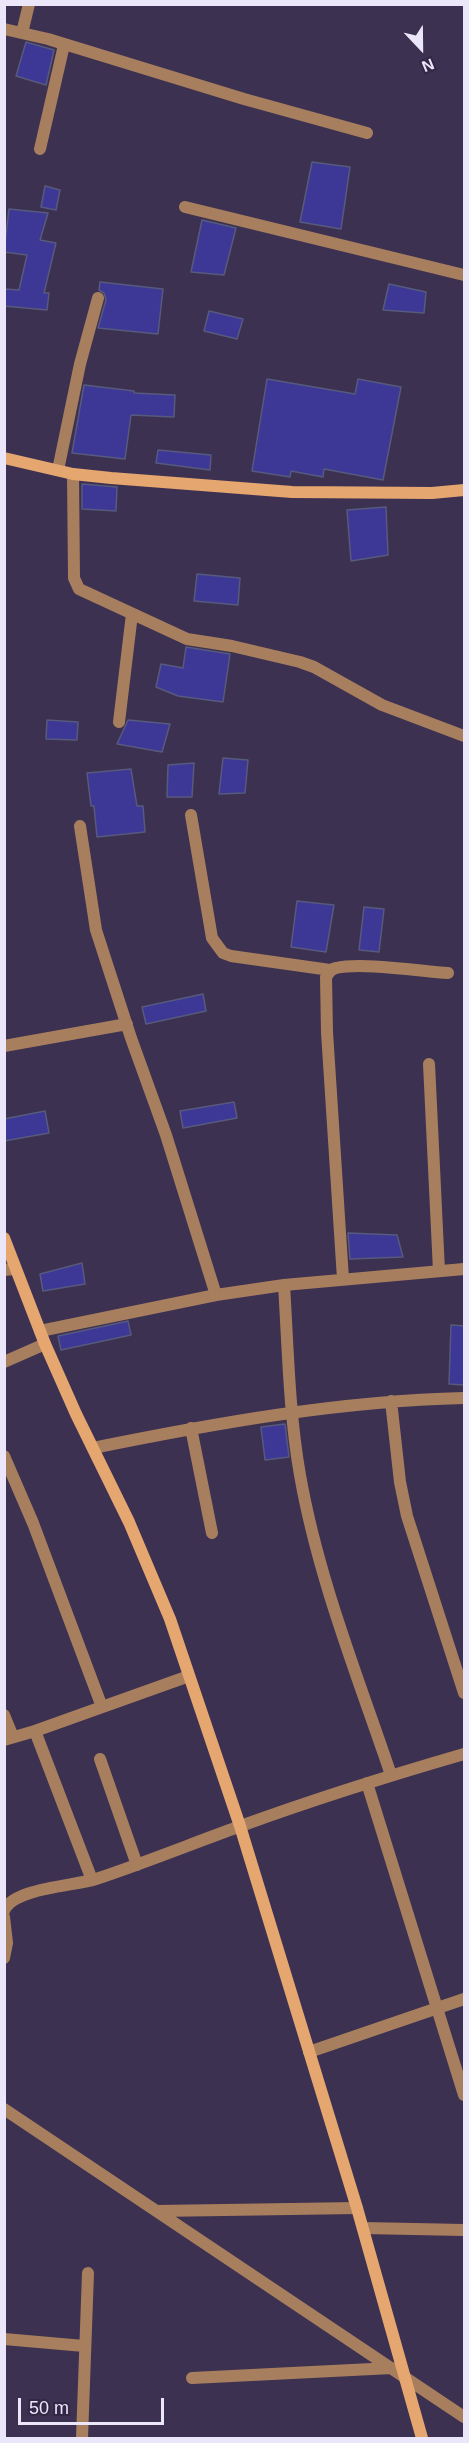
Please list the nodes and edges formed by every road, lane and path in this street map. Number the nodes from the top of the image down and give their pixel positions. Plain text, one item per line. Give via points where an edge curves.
1 (29, 4) edge
2 (4, 29) edge
3 (22, 33) junction
4 (64, 45) junction
5 (368, 133) dead end
6 (40, 149) dead end
7 (185, 207) dead end
8 (465, 275) edge
9 (98, 298) dead end
10 (4, 458) edge
11 (58, 470) junction
12 (73, 474) junction
13 (465, 490) edge
14 (132, 614) junction
15 (119, 722) dead end
16 (465, 736) edge
17 (191, 815) dead end
18 (80, 826) dead end
19 (330, 970) junction
20 (448, 973) dead end
21 (127, 1024) junction
22 (4, 1047) edge
23 (429, 1064) dead end
24 (4, 1238) edge
25 (10, 1269) edge
26 (465, 1269) edge
27 (439, 1270) junction
28 (343, 1279) junction
29 (284, 1285) junction
30 (216, 1295) junction
31 (40, 1330) junction
32 (45, 1344) junction
33 (4, 1362) edge
34 (465, 1398) edge
35 (391, 1401) junction
36 (293, 1412) junction
37 (191, 1428) junction
38 (93, 1448) junction
39 (4, 1456) edge
40 (212, 1533) dead end
41 (189, 1676) junction
42 (465, 1693) edge
43 (102, 1707) junction
44 (4, 1715) edge
45 (35, 1731) junction
46 (9, 1739) edge
47 (464, 1757) edge
48 (100, 1759) dead end
49 (391, 1775) junction
50 (367, 1783) junction
51 (240, 1826) junction
52 (136, 1865) junction
53 (93, 1880) junction
54 (4, 1911) edge
55 (4, 1917) edge
56 (4, 1958) edge
57 (465, 1999) edge
58 (436, 2008) junction
59 (309, 2052) junction
60 (465, 2095) edge
61 (4, 2109) edge
62 (357, 2208) junction
63 (157, 2211) junction
64 (363, 2228) junction
65 (465, 2230) edge
66 (88, 2273) dead end
67 (4, 2339) edge
68 (84, 2346) junction
69 (392, 2368) junction
70 (406, 2377) junction
71 (192, 2378) dead end
72 (465, 2417) edge
73 (82, 2439) edge
74 (422, 2439) edge

1 - 3 street
2 - 3 street
3 - 4 street
4 - 5 street
4 - 6 street
7 - 8 street
9 - 11 street
10 - 11 street
11 - 12 street
12 - 13 street via 292,492
12 - 14 street via 75,584 87,594
14 - 15 street
14 - 16 street via 187,639 314,667 382,705
17 - 19 street via 208,926 223,953
18 - 21 street via 96,930
19 - 20 street via 363,967
19 - 28 street via 326,977 327,1032
21 - 22 street
21 - 30 street
23 - 27 street
24 - 25 street
25 - 31 street
26 - 27 street
27 - 28 street
28 - 29 street
29 - 30 street
29 - 36 street
30 - 31 street
31 - 32 street
32 - 33 street
32 - 38 street
34 - 35 street
35 - 36 street
35 - 42 street via 406,1516
36 - 37 street
36 - 49 street via 300,1473 317,1548
37 - 38 street
37 - 40 street
38 - 41 street via 170,1619
39 - 43 street
41 - 43 street
41 - 51 street
43 - 45 street
44 - 46 street
45 - 46 street
45 - 53 street
47 - 49 street
48 - 52 street
49 - 50 street
50 - 51 street
50 - 58 street
51 - 52 street
51 - 59 street
52 - 53 street
53 - 54 street via 18,1897 10,1900
55 - 56 street
57 - 58 street
58 - 59 street
58 - 60 street
59 - 62 street
61 - 63 street
62 - 63 street
62 - 64 street
63 - 69 street
64 - 65 street
64 - 70 street
66 - 68 street
67 - 68 street
68 - 73 street
69 - 70 street
69 - 71 street
70 - 72 street
70 - 74 street

